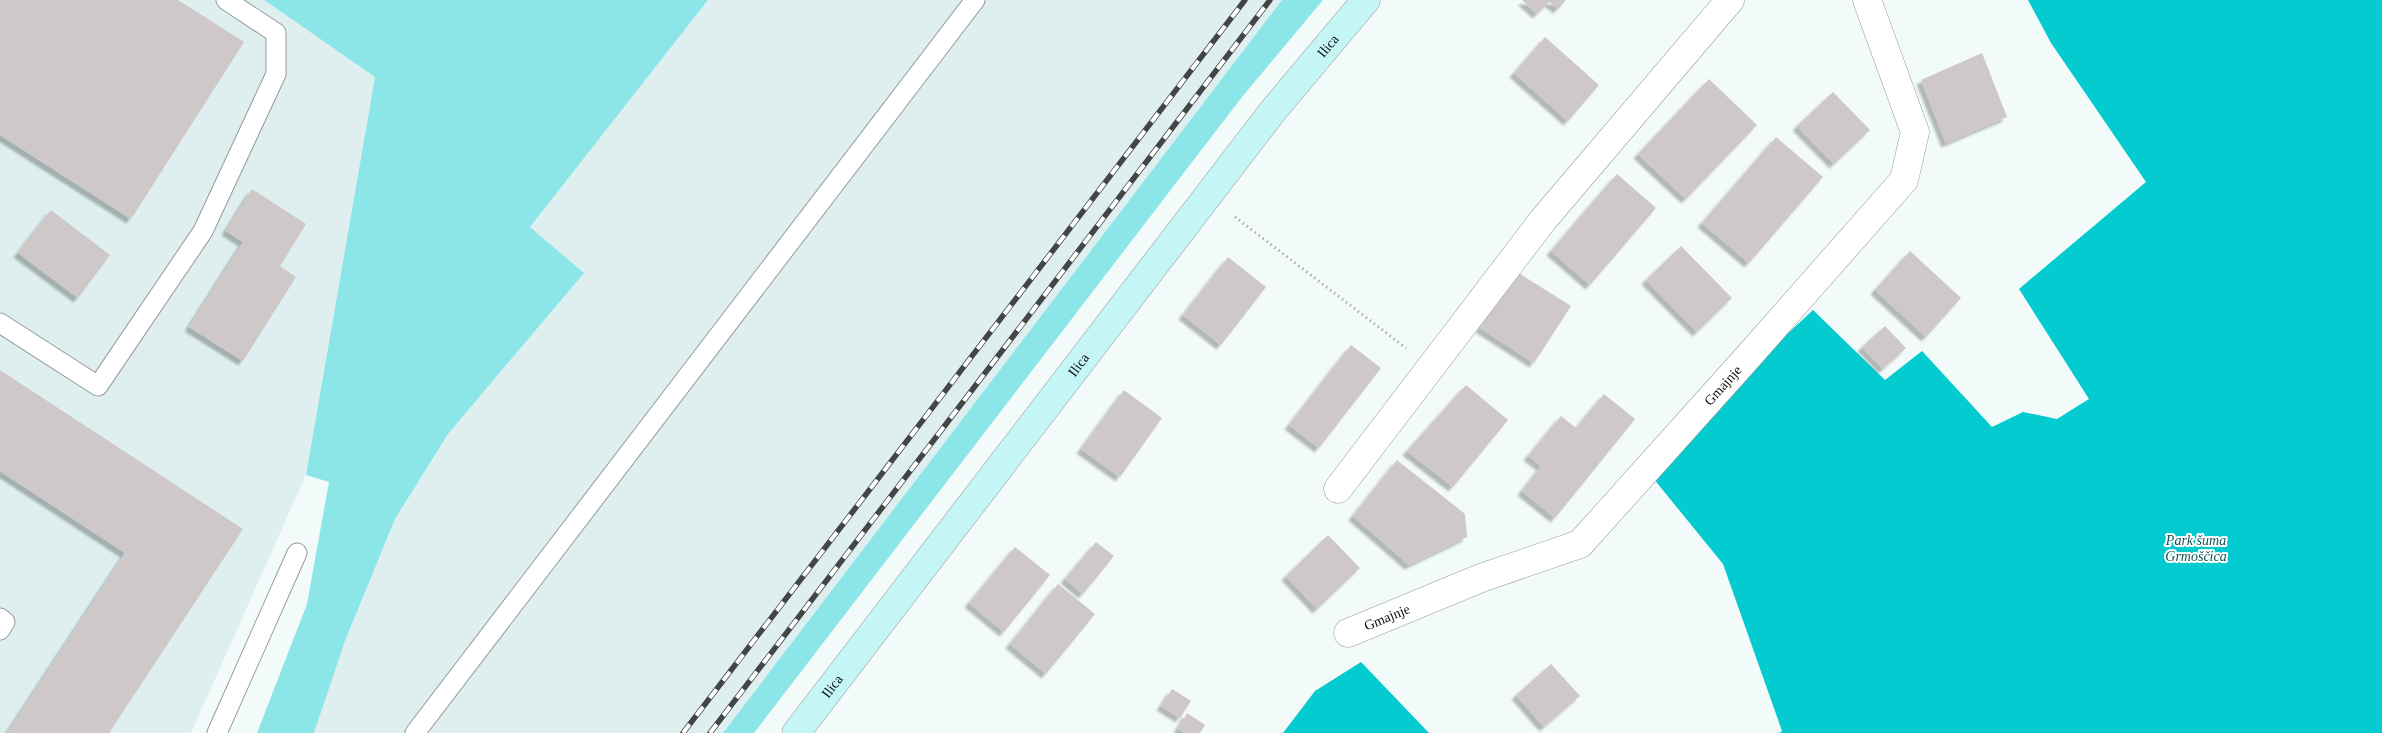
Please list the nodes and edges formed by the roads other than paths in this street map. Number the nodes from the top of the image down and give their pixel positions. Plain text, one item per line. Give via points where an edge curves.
1 (226, 0) edge
2 (975, 0) edge
3 (1366, 0) edge
4 (1730, 0) edge
5 (1867, 0) edge
6 (0, 323) edge
7 (1338, 489) dead end
8 (297, 553) dead end
9 (0, 618) edge
10 (0, 630) edge
11 (1348, 633) dead end
12 (217, 733) edge
13 (415, 733) edge
14 (796, 733) edge

1 - 6 lane via 276,33 276,74 203,231 98,386
2 - 13 lane
3 - 14 main road, Ilica via 1272,112
4 - 7 street via 1543,220
5 - 11 street, Gmajnje via 1914,132 1904,180 1580,544 1481,578
8 - 12 lane
9 - 10 lane via 5,622

